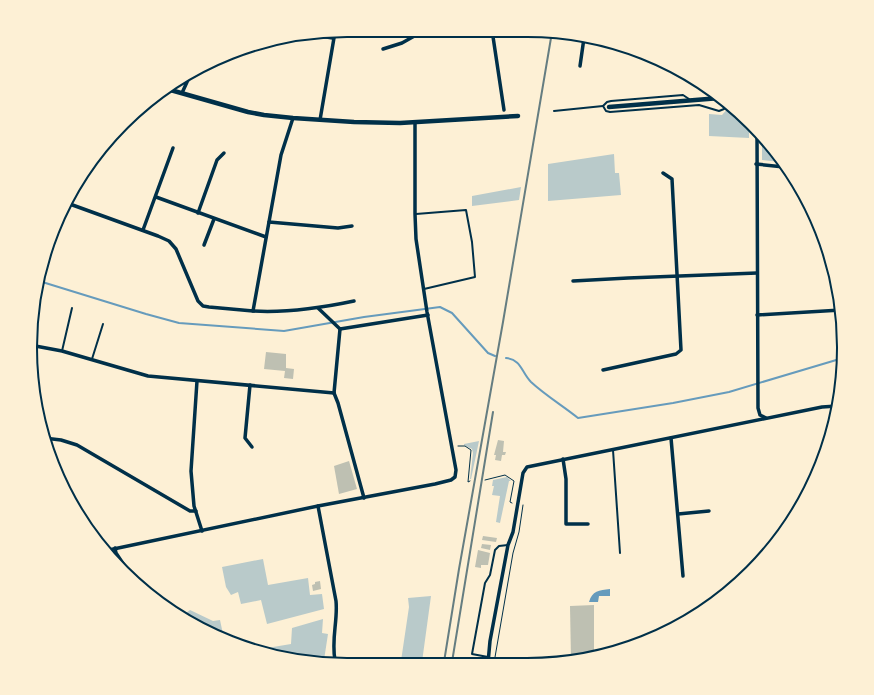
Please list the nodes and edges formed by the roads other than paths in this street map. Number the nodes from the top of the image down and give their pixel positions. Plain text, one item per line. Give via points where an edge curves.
1 (413, 37) edge
2 (493, 37) edge
3 (328, 38) edge
4 (334, 39) joint
5 (583, 42) edge
6 (382, 49) dead end
7 (580, 66) dead end
8 (187, 82) edge
9 (173, 91) edge
10 (182, 93) junction
11 (712, 99) edge
12 (690, 100) junction
13 (604, 106) junction
14 (609, 107) dead end
15 (724, 108) edge
16 (504, 110) dead end
17 (554, 111) dead end
18 (518, 116) dead end
19 (292, 118) junction
20 (320, 120) junction
21 (415, 122) junction
22 (757, 140) edge
23 (173, 148) dead end
24 (224, 153) dead end
25 (756, 164) junction
26 (779, 166) edge
27 (663, 173) dead end
28 (156, 196) junction
29 (72, 205) edge
30 (198, 213) junction
31 (414, 214) junction
32 (214, 219) junction
33 (269, 222) junction
34 (352, 226) dead end
35 (143, 230) junction
36 (266, 237) junction
37 (204, 245) dead end
38 (757, 273) junction
39 (678, 276) junction
40 (573, 281) dead end
41 (423, 289) junction
42 (354, 301) dead end
43 (72, 308) dead end
44 (318, 308) junction
45 (834, 310) edge
46 (253, 311) junction
47 (427, 314) junction
48 (757, 315) junction
49 (103, 324) dead end
50 (339, 328) junction
51 (37, 346) edge
52 (62, 351) junction
53 (92, 359) junction
54 (603, 370) dead end
55 (197, 381) junction
56 (250, 385) junction
57 (334, 393) junction
58 (831, 406) edge
59 (767, 418) junction
60 (671, 438) junction
61 (51, 439) edge
62 (252, 448) dead end
63 (613, 449) junction
64 (563, 459) junction
65 (364, 498) junction
66 (318, 506) junction
67 (709, 511) dead end
68 (196, 512) junction
69 (678, 514) junction
70 (588, 524) dead end
71 (202, 531) junction
72 (508, 545) junction
73 (115, 548) junction
74 (111, 549) edge
75 (620, 553) dead end
76 (119, 557) edge
77 (683, 576) dead end
78 (335, 657) edge
79 (488, 657) joint

1 - 6 street
2 - 16 street
3 - 4 lane
4 - 20 street
5 - 7 street
8 - 10 street
9 - 10 street
10 - 19 street via 248,112
11 - 12 street
12 - 13 lane via 683,95 611,101
12 - 14 street
13 - 15 lane via 607,112 700,105 720,111
13 - 17 lane
18 - 21 street
19 - 20 street
19 - 33 street via 281,155
20 - 21 street
21 - 31 street
22 - 25 street
23 - 28 street
24 - 30 street via 217,160
25 - 26 street
25 - 38 street
27 - 39 street via 672,179
28 - 30 street
28 - 35 street
29 - 35 street
30 - 32 street
31 - 41 street
31 - 41 lane via 466,210 472,242 474,277
32 - 36 street
32 - 37 street
33 - 34 street via 338,228
33 - 36 street
35 - 46 street via 164,238 173,245 202,304 209,307
36 - 46 street
38 - 39 street
38 - 48 street
39 - 40 street
39 - 54 street via 681,351
41 - 47 street
42 - 44 street
43 - 52 lane
44 - 46 street via 282,312
44 - 50 street
45 - 48 street
47 - 50 street
47 - 65 street via 456,473 449,481
48 - 59 street via 759,413
49 - 53 lane
50 - 57 street
51 - 52 street
52 - 53 street
53 - 55 street via 148,376
55 - 56 street
55 - 68 street via 191,463
56 - 57 street
56 - 62 street via 245,438
57 - 65 street
58 - 59 street
59 - 60 street
60 - 63 street
60 - 69 street
61 - 68 street via 77,445 190,511
63 - 64 street
63 - 75 lane
64 - 70 street via 566,479 566,524
64 - 72 street via 524,469 513,532
65 - 66 street
66 - 71 street
66 - 78 street via 336,601 333,639
67 - 69 street
68 - 71 street
69 - 77 street
71 - 73 street
72 - 79 street
72 - 79 lane via 499,546 494,552 472,654
73 - 74 street
73 - 76 street

